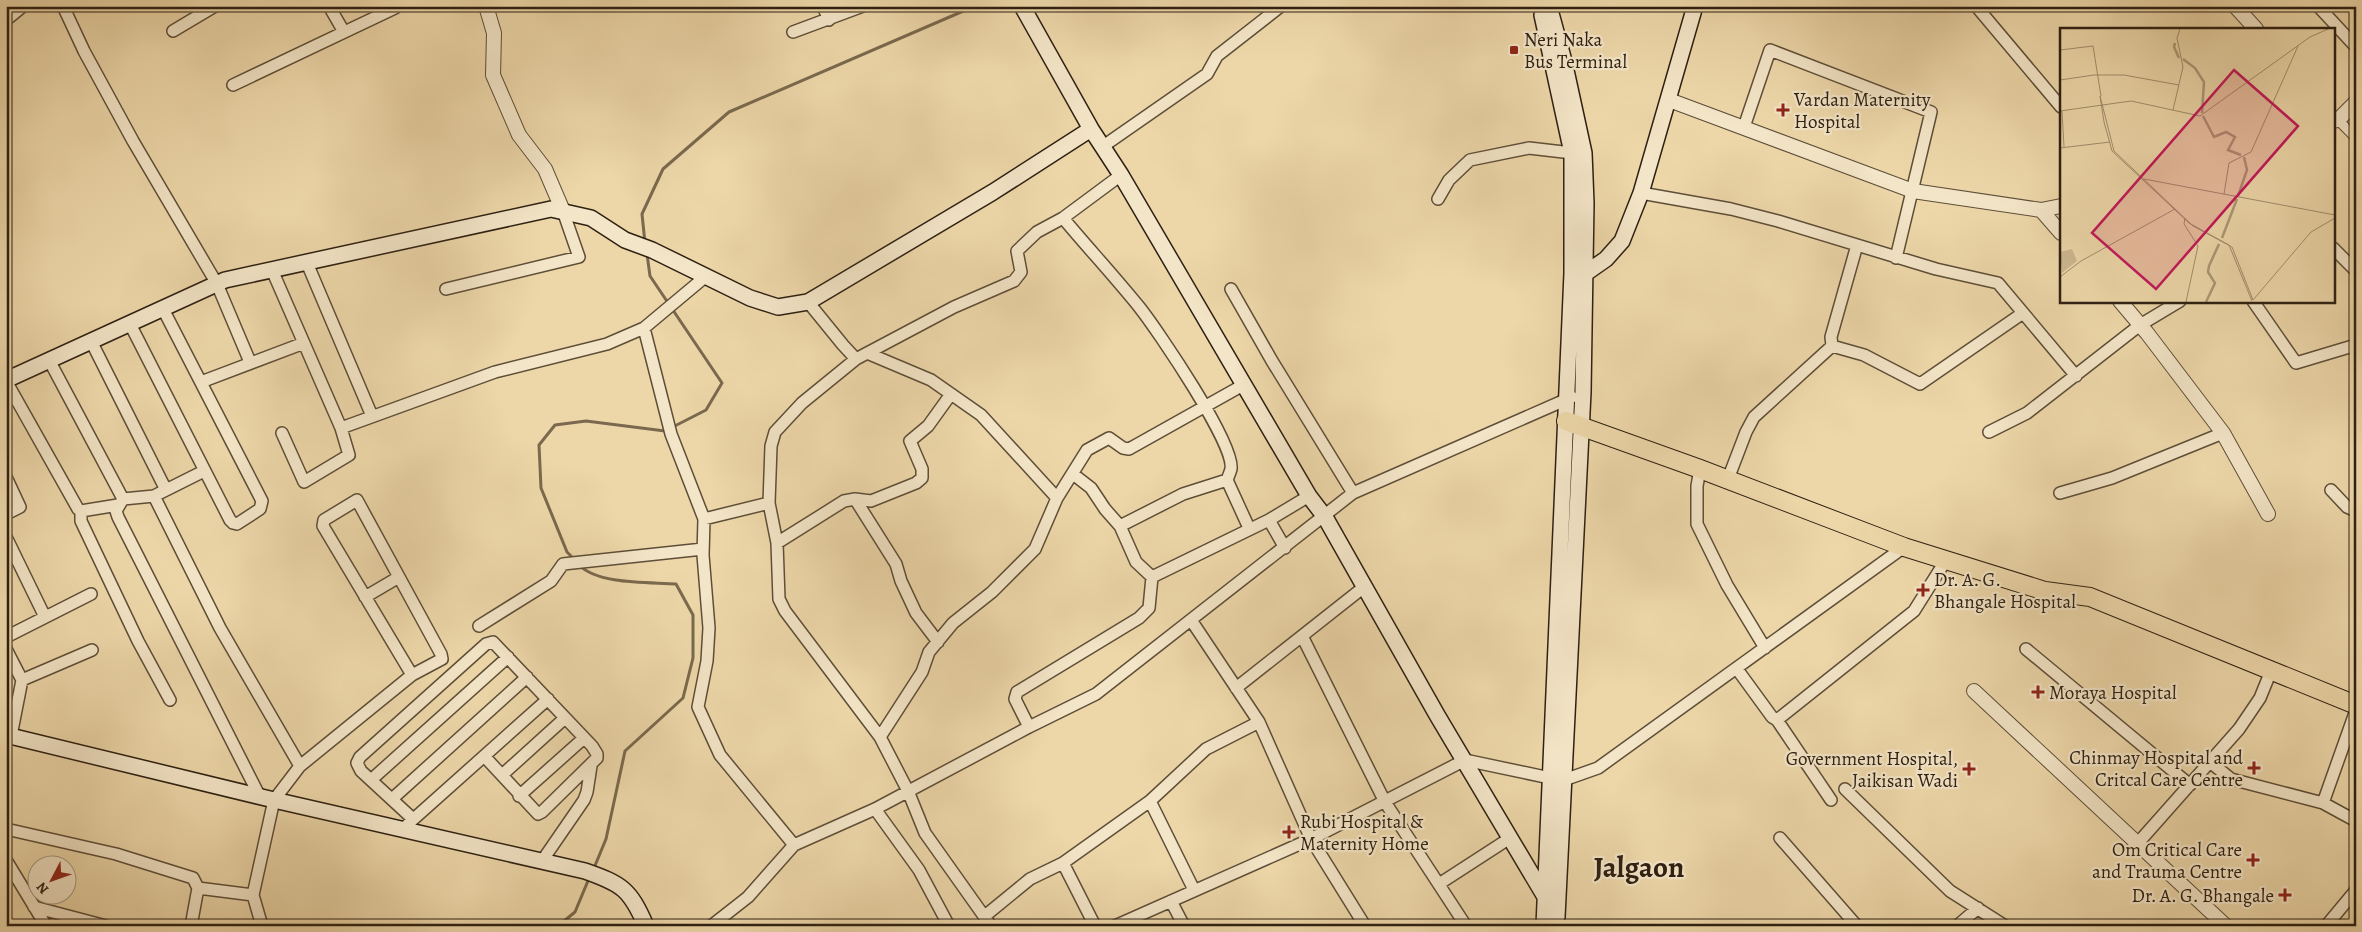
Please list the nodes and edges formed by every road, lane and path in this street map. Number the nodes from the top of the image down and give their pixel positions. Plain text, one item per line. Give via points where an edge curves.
1 (23, 6) edge
2 (63, 6) edge
3 (215, 6) edge
4 (329, 6) edge
5 (486, 6) edge
6 (823, 6) edge
7 (863, 6) edge
8 (1022, 6) edge
9 (1281, 6) edge
10 (1540, 6) edge
11 (1549, 6) edge
12 (1695, 6) edge
13 (1976, 6) edge
14 (2235, 6) edge
15 (2318, 6) edge
16 (395, 8) dead end
17 (6, 20) edge
18 (829, 20) junction
19 (2255, 28) edge
20 (173, 30) dead end
21 (344, 32) junction
22 (793, 32) dead end
23 (2356, 47) edge
24 (1558, 62) junction
25 (233, 85) dead end
26 (1669, 100) junction
27 (2356, 102) edge
28 (2060, 106) edge
29 (2335, 119) edge
30 (1744, 127) junction
31 (1091, 129) junction
32 (2356, 138) edge
33 (1102, 147) junction
34 (1572, 153) junction
35 (1121, 175) junction
36 (1913, 191) junction
37 (1641, 193) junction
38 (1438, 199) dead end
39 (2060, 206) edge
40 (2041, 210) junction
41 (563, 211) junction
42 (1063, 218) junction
43 (2060, 233) edge
44 (1857, 246) junction
45 (2334, 249) edge
46 (1896, 258) junction
47 (307, 263) junction
48 (272, 270) junction
49 (2356, 271) edge
50 (1579, 273) junction
51 (705, 277) junction
52 (217, 284) junction
53 (446, 289) dead end
54 (1231, 289) dead end
55 (808, 302) junction
56 (2121, 302) edge
57 (2178, 302) edge
58 (2254, 302) edge
59 (163, 309) junction
60 (2023, 313) junction
61 (130, 324) junction
62 (2140, 325) junction
63 (644, 328) junction
64 (92, 341) junction
65 (304, 343) junction
66 (2356, 345) edge
67 (1832, 346) junction
68 (862, 356) junction
69 (50, 360) junction
70 (250, 362) junction
71 (2076, 376) junction
72 (6, 380) edge
73 (201, 382) junction
74 (1246, 384) junction
75 (1583, 392) junction
76 (951, 394) junction
77 (1567, 399) junction
78 (1204, 407) junction
79 (372, 416) junction
80 (1573, 423) junction
81 (341, 428) junction
82 (1988, 432) dead end
83 (282, 433) dead end
84 (2223, 433) junction
85 (1700, 469) junction
86 (204, 471) junction
87 (1073, 474) junction
88 (6, 477) edge
89 (1728, 479) junction
90 (1227, 480) junction
91 (166, 490) junction
92 (2331, 490) dead end
93 (1353, 493) junction
94 (2060, 493) dead end
95 (154, 496) junction
96 (1309, 496) junction
97 (1057, 498) junction
98 (855, 499) junction
99 (120, 502) junction
100 (769, 503) junction
101 (81, 511) junction
102 (2356, 511) edge
103 (6, 514) edge
104 (2268, 514) dead end
105 (1325, 517) junction
106 (704, 519) junction
107 (1269, 520) junction
108 (1120, 526) junction
109 (1249, 528) junction
110 (6, 537) edge
111 (777, 543) junction
112 (1904, 547) junction
113 (1285, 548) junction
114 (703, 549) junction
115 (1946, 560) junction
116 (399, 577) junction
117 (1152, 577) junction
118 (1364, 586) junction
119 (91, 594) dead end
120 (365, 597) junction
121 (45, 617) junction
122 (1191, 620) junction
123 (479, 626) dead end
124 (6, 636) edge
125 (1302, 636) junction
126 (938, 642) junction
127 (1765, 648) junction
128 (2026, 648) dead end
129 (6, 649) edge
130 (92, 650) dead end
131 (508, 657) junction
132 (1737, 669) junction
133 (2270, 670) junction
134 (412, 675) junction
135 (527, 677) junction
136 (22, 680) junction
137 (1236, 688) junction
138 (1974, 691) dead end
139 (548, 699) junction
140 (170, 700) dead end
141 (2356, 705) edge
142 (2356, 710) edge
143 (565, 718) junction
144 (1777, 720) junction
145 (1259, 722) junction
146 (1029, 726) junction
147 (9, 736) edge
148 (880, 737) junction
149 (584, 738) junction
150 (484, 756) junction
151 (1465, 760) junction
152 (2210, 762) junction
153 (300, 766) junction
154 (591, 766) junction
155 (502, 775) junction
156 (1557, 779) junction
157 (371, 780) junction
158 (2190, 785) junction
159 (1845, 789) dead end
160 (908, 790) junction
161 (519, 796) junction
162 (267, 798) junction
163 (392, 799) junction
164 (1831, 800) dead end
165 (1150, 801) junction
166 (1385, 802) junction
167 (2323, 803) junction
168 (875, 809) junction
169 (2356, 821) edge
170 (408, 824) junction
171 (6, 829) edge
172 (1510, 838) junction
173 (1780, 838) dead end
174 (1311, 839) junction
175 (2138, 843) junction
176 (794, 845) junction
177 (6, 860) edge
178 (542, 861) junction
179 (1062, 863) junction
180 (1438, 884) junction
181 (198, 888) junction
182 (1194, 890) junction
183 (2356, 890) edge
184 (253, 895) junction
185 (1545, 898) junction
186 (1171, 901) junction
187 (34, 907) junction
188 (1978, 908) junction
189 (989, 921) edge
190 (1556, 922) edge
191 (46, 926) edge
192 (106, 926) edge
193 (191, 926) edge
194 (262, 926) edge
195 (646, 926) edge
196 (711, 926) edge
197 (949, 926) edge
198 (1095, 926) edge
199 (1114, 926) edge
200 (1184, 926) edge
201 (1365, 926) edge
202 (1466, 926) edge
203 (1544, 926) edge
204 (1857, 926) edge
205 (1957, 926) edge
206 (2005, 926) edge
207 (2226, 926) edge
208 (2326, 926) edge

1 - 17 street
2 - 52 street via 133,141
3 - 20 street
4 - 21 street
5 - 41 street via 494,33 493,75 519,135 545,169
6 - 18 street
7 - 18 street
8 - 31 main road
9 - 33 street via 1217,56 1207,74
10 - 24 main road
11 - 24 main road
12 - 26 main road
13 - 28 street
14 - 19 street
15 - 23 street
16 - 21 street
18 - 22 street
21 - 25 street
24 - 34 main road
24 - 50 main road via 1584,153
26 - 30 street
26 - 37 main road
27 - 29 street
29 - 32 street
30 - 36 street
30 - 36 street via 1770,50 1931,112
31 - 33 main road
31 - 55 main road via 993,192
33 - 35 main road
34 - 38 street via 1529,148 1470,160 1449,180
34 - 50 main road
35 - 42 street
35 - 74 main road
36 - 40 street
36 - 46 street
37 - 44 street via 1731,210
37 - 50 main road via 1622,242 1606,259
39 - 40 street
40 - 43 street
41 - 47 main road via 551,210
41 - 51 main road via 591,218 625,240
41 - 53 street via 579,257
42 - 68 street via 1038,232 1017,251 1022,272 1014,281 954,306
42 - 78 street via 1141,309
44 - 46 street
44 - 67 street via 1831,337
45 - 49 street
46 - 60 street via 1998,283
47 - 48 main road
47 - 79 street
48 - 52 main road
48 - 65 street
50 - 75 main road
50 - 77 main road
51 - 55 main road via 778,307
51 - 63 street
52 - 59 main road
52 - 70 street
54 - 93 street
55 - 68 street via 843,345
56 - 62 street
57 - 62 street
58 - 66 street via 2296,363
59 - 61 main road
59 - 73 street
60 - 67 street via 1920,384 1864,355
60 - 71 street
61 - 64 main road
61 - 86 street
62 - 71 street
62 - 84 street
63 - 79 street via 607,344 495,372
63 - 106 street via 671,434
64 - 69 main road
64 - 91 street
65 - 70 street
65 - 81 street
67 - 89 street via 1754,417
68 - 76 street via 931,380
68 - 100 street via 802,404 775,432 771,446
69 - 72 main road
69 - 99 street
70 - 73 street
71 - 82 street via 2027,413
72 - 101 street
73 - 86 street via 262,501 260,509 233,524
74 - 78 street
74 - 96 main road
75 - 77 street
75 - 80 main road
76 - 97 street via 980,415
76 - 98 street via 928,426 910,441 922,478 871,501
77 - 80 main road
77 - 93 street
78 - 87 street via 1129,449 1106,438 1087,450
78 - 90 street via 1230,458
79 - 81 street
80 - 85 main road
80 - 156 main road
81 - 83 street via 348,455 308,482 302,480
84 - 94 street via 2112,478
84 - 104 street
85 - 89 main road
85 - 127 street via 1697,524 1726,585
86 - 91 street
87 - 97 street
87 - 108 street via 1091,488
88 - 103 street via 20,507
89 - 112 main road
90 - 108 street via 1183,494
90 - 109 street
91 - 95 street
92 - 102 street via 2347,507
93 - 105 street
95 - 99 street
95 - 153 street via 220,628
96 - 105 main road
96 - 107 street
97 - 126 street via 1035,549 992,592 953,623
98 - 111 street via 836,505
98 - 126 street via 896,564 900,581 916,613
99 - 101 street
99 - 162 street via 118,517
100 - 106 street
100 - 111 street
101 - 140 street via 81,521
105 - 113 street
105 - 118 main road
106 - 114 street
107 - 109 street
107 - 113 street
108 - 117 street via 1136,562
109 - 117 street
110 - 121 street
111 - 148 street via 779,599
112 - 115 main road
112 - 127 street
113 - 122 street
114 - 123 street via 563,564 551,581
114 - 176 street via 707,662 698,707 720,755
115 - 133 main road via 2045,591 2090,597
115 - 144 street via 1914,610
116 - 120 street
116 - 120 street via 359,502 353,501 324,520 323,526
116 - 134 street via 442,659
117 - 146 street via 1149,608 1138,618 1018,692 1015,699
118 - 125 street
118 - 151 main road
119 - 121 street
120 - 134 street
121 - 124 street
122 - 137 street
122 - 146 street via 1096,694
125 - 137 street
125 - 166 street
126 - 148 street
127 - 132 street
128 - 158 street
129 - 136 street
130 - 136 street
131 - 135 street
131 - 157 street
131 - 157 street via 489,642 390,730 357,763
132 - 144 street
132 - 156 street via 1598,768
133 - 141 main road
133 - 152 street via 2260,698 2239,729
134 - 153 street
135 - 139 street
135 - 163 street
136 - 147 street
137 - 145 street
138 - 175 street
139 - 143 street
139 - 150 street
142 - 167 street
143 - 149 street
143 - 155 street
144 - 164 street
145 - 165 street via 1206,749
145 - 174 street
146 - 160 street
147 - 162 main road
148 - 160 street
149 - 154 street via 597,754
149 - 161 street
150 - 155 street
150 - 170 street
151 - 156 street
151 - 166 street
151 - 172 main road
152 - 158 street
152 - 167 street via 2231,779
153 - 162 street
154 - 161 street via 538,814
154 - 178 street via 584,800
155 - 161 street
156 - 185 main road
156 - 190 main road
157 - 163 street
158 - 175 street
159 - 188 street via 1950,891
160 - 168 street
160 - 189 street via 925,833
162 - 170 main road
162 - 184 street
163 - 170 street
165 - 179 street
165 - 182 street
166 - 174 street
166 - 180 street
167 - 169 street
168 - 176 street
168 - 197 street via 919,870
170 - 178 main road
171 - 181 street via 116,854 193,878
172 - 180 street
172 - 185 main road
173 - 204 street
174 - 182 street
174 - 201 street
175 - 207 street
176 - 196 street via 748,897
177 - 187 street
178 - 195 main road via 616,882 636,903
179 - 189 street via 1030,879
179 - 198 street
180 - 202 street
181 - 184 street
181 - 193 street
182 - 186 street
183 - 208 street
184 - 194 street
185 - 190 main road
185 - 203 main road
186 - 199 street
186 - 200 street
187 - 191 street
187 - 192 street
188 - 205 street
188 - 206 street

